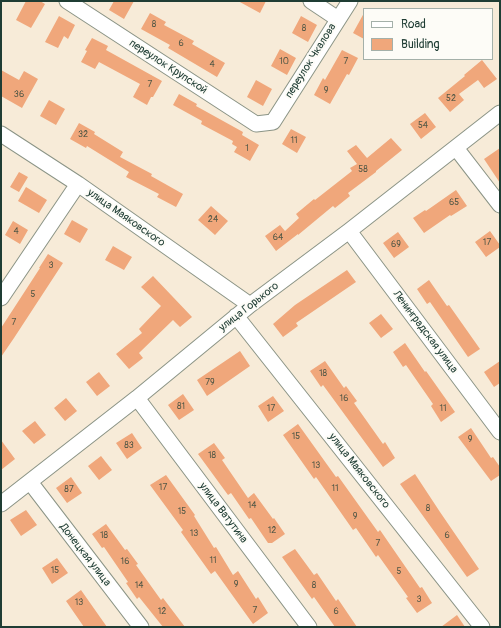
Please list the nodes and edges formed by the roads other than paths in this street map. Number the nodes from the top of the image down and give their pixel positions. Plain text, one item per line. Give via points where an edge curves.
1 (67, 1) edge
2 (311, 1) edge
3 (350, 1) edge
4 (338, 19) junction
5 (500, 113) edge
6 (273, 122) joint
7 (1, 134) edge
8 (456, 148) junction
9 (78, 184) junction
10 (500, 205) edge
11 (349, 231) junction
12 (1, 297) edge
13 (250, 305) junction
14 (236, 316) junction
15 (137, 398) junction
16 (500, 432) edge
17 (30, 482) junction
18 (1, 504) edge
19 (141, 627) edge
20 (309, 627) edge
21 (482, 627) edge

1 - 6 street, переулок Крупской via 256,124
2 - 4 street
3 - 4 street, переулок Чкалова
4 - 6 street, переулок Чкалова
5 - 8 street, улица Горького
7 - 9 street, улица Маяковского
8 - 10 street
8 - 11 street, улица Горького
9 - 12 street
9 - 13 street, улица Маяковского
11 - 13 street, улица Горького
11 - 16 street, Ленинградская улица
13 - 14 street, улица Горького
14 - 15 street, улица Горького
14 - 21 street, улица Маяковского
15 - 17 street, улица Горького
15 - 20 street, улица Ватутина
17 - 18 street, улица Горького
17 - 19 street, Донецкая улица

